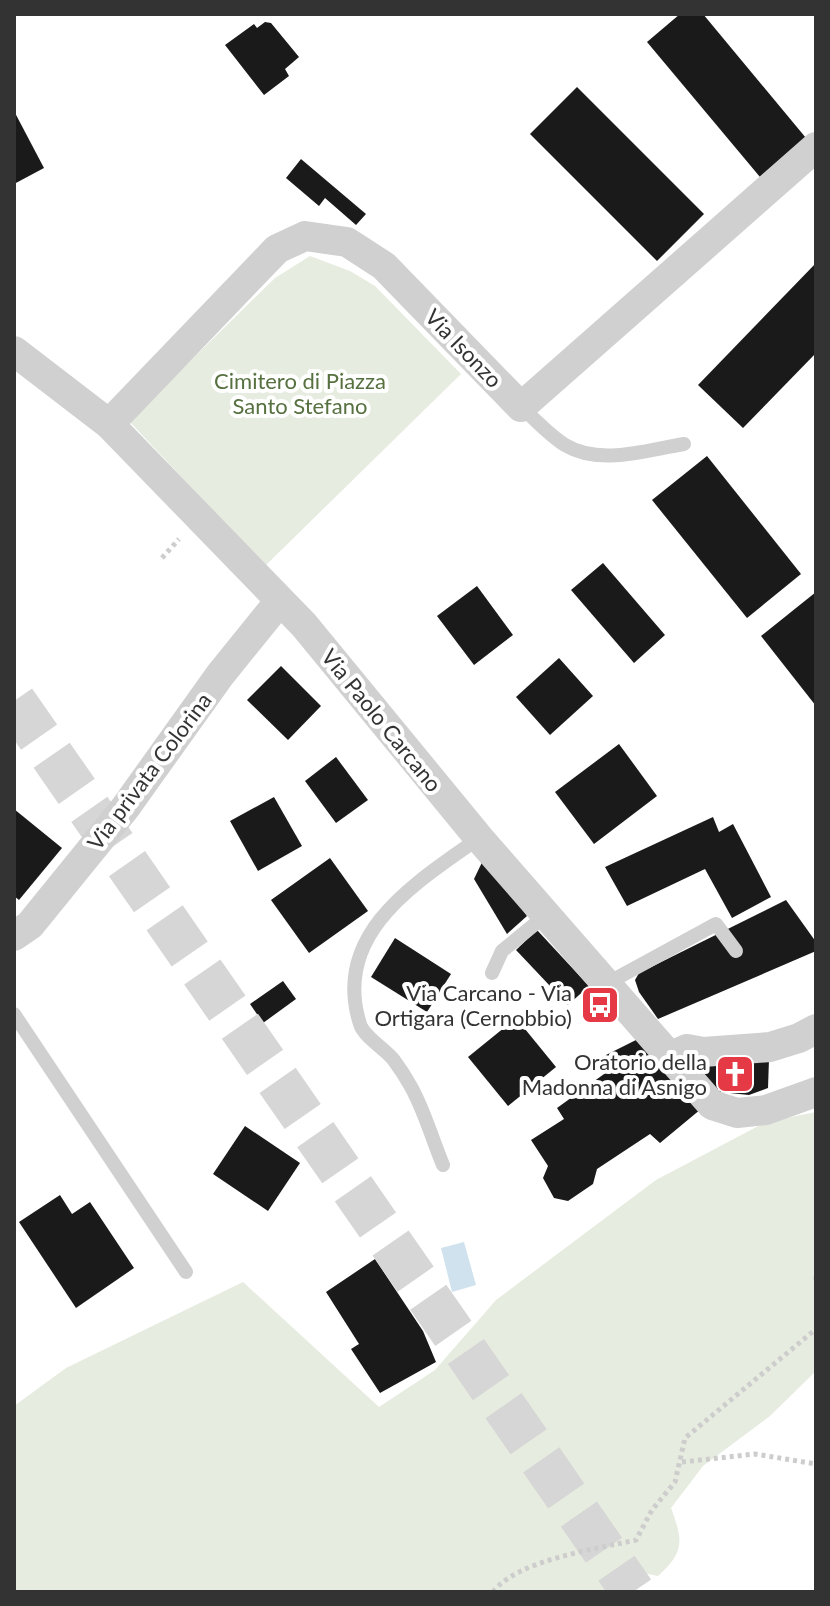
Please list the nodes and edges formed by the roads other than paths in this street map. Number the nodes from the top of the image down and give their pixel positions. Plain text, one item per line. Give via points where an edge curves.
1 (816, 147) edge
2 (14, 351) edge
3 (521, 407) junction
4 (109, 424) junction
5 (684, 444) dead end
6 (279, 602) junction
7 (479, 838) junction
8 (546, 915) junction
9 (14, 936) edge
10 (736, 951) dead end
11 (492, 973) dead end
12 (606, 984) junction
13 (14, 1014) edge
14 (816, 1029) edge
15 (669, 1057) junction
16 (816, 1092) edge
17 (443, 1165) dead end
18 (186, 1272) dead end

1 - 3 street, Via Isonzo
2 - 4 street, Via Paolo Carcano
3 - 4 street, Via Isonzo via 384,266 347,242 305,236 277,249
3 - 5 lane via 565,445 585,453 616,455
4 - 6 street, Via Paolo Carcano
6 - 7 street, Via Paolo Carcano via 304,625
6 - 9 street, Via privata Colorina via 125,808 30,925
7 - 8 street, Via Paolo Carcano
7 - 17 lane via 381,915 360,954 353,984 360,1027 394,1060 411,1086
8 - 11 lane via 502,951
8 - 12 street, Via Paolo Carcano
10 - 12 lane via 716,924
12 - 15 street, Via Paolo Carcano
13 - 18 lane
14 - 15 street via 770,1047 687,1049
15 - 16 street, Via Paolo Carcano via 712,1105 737,1113 766,1110

